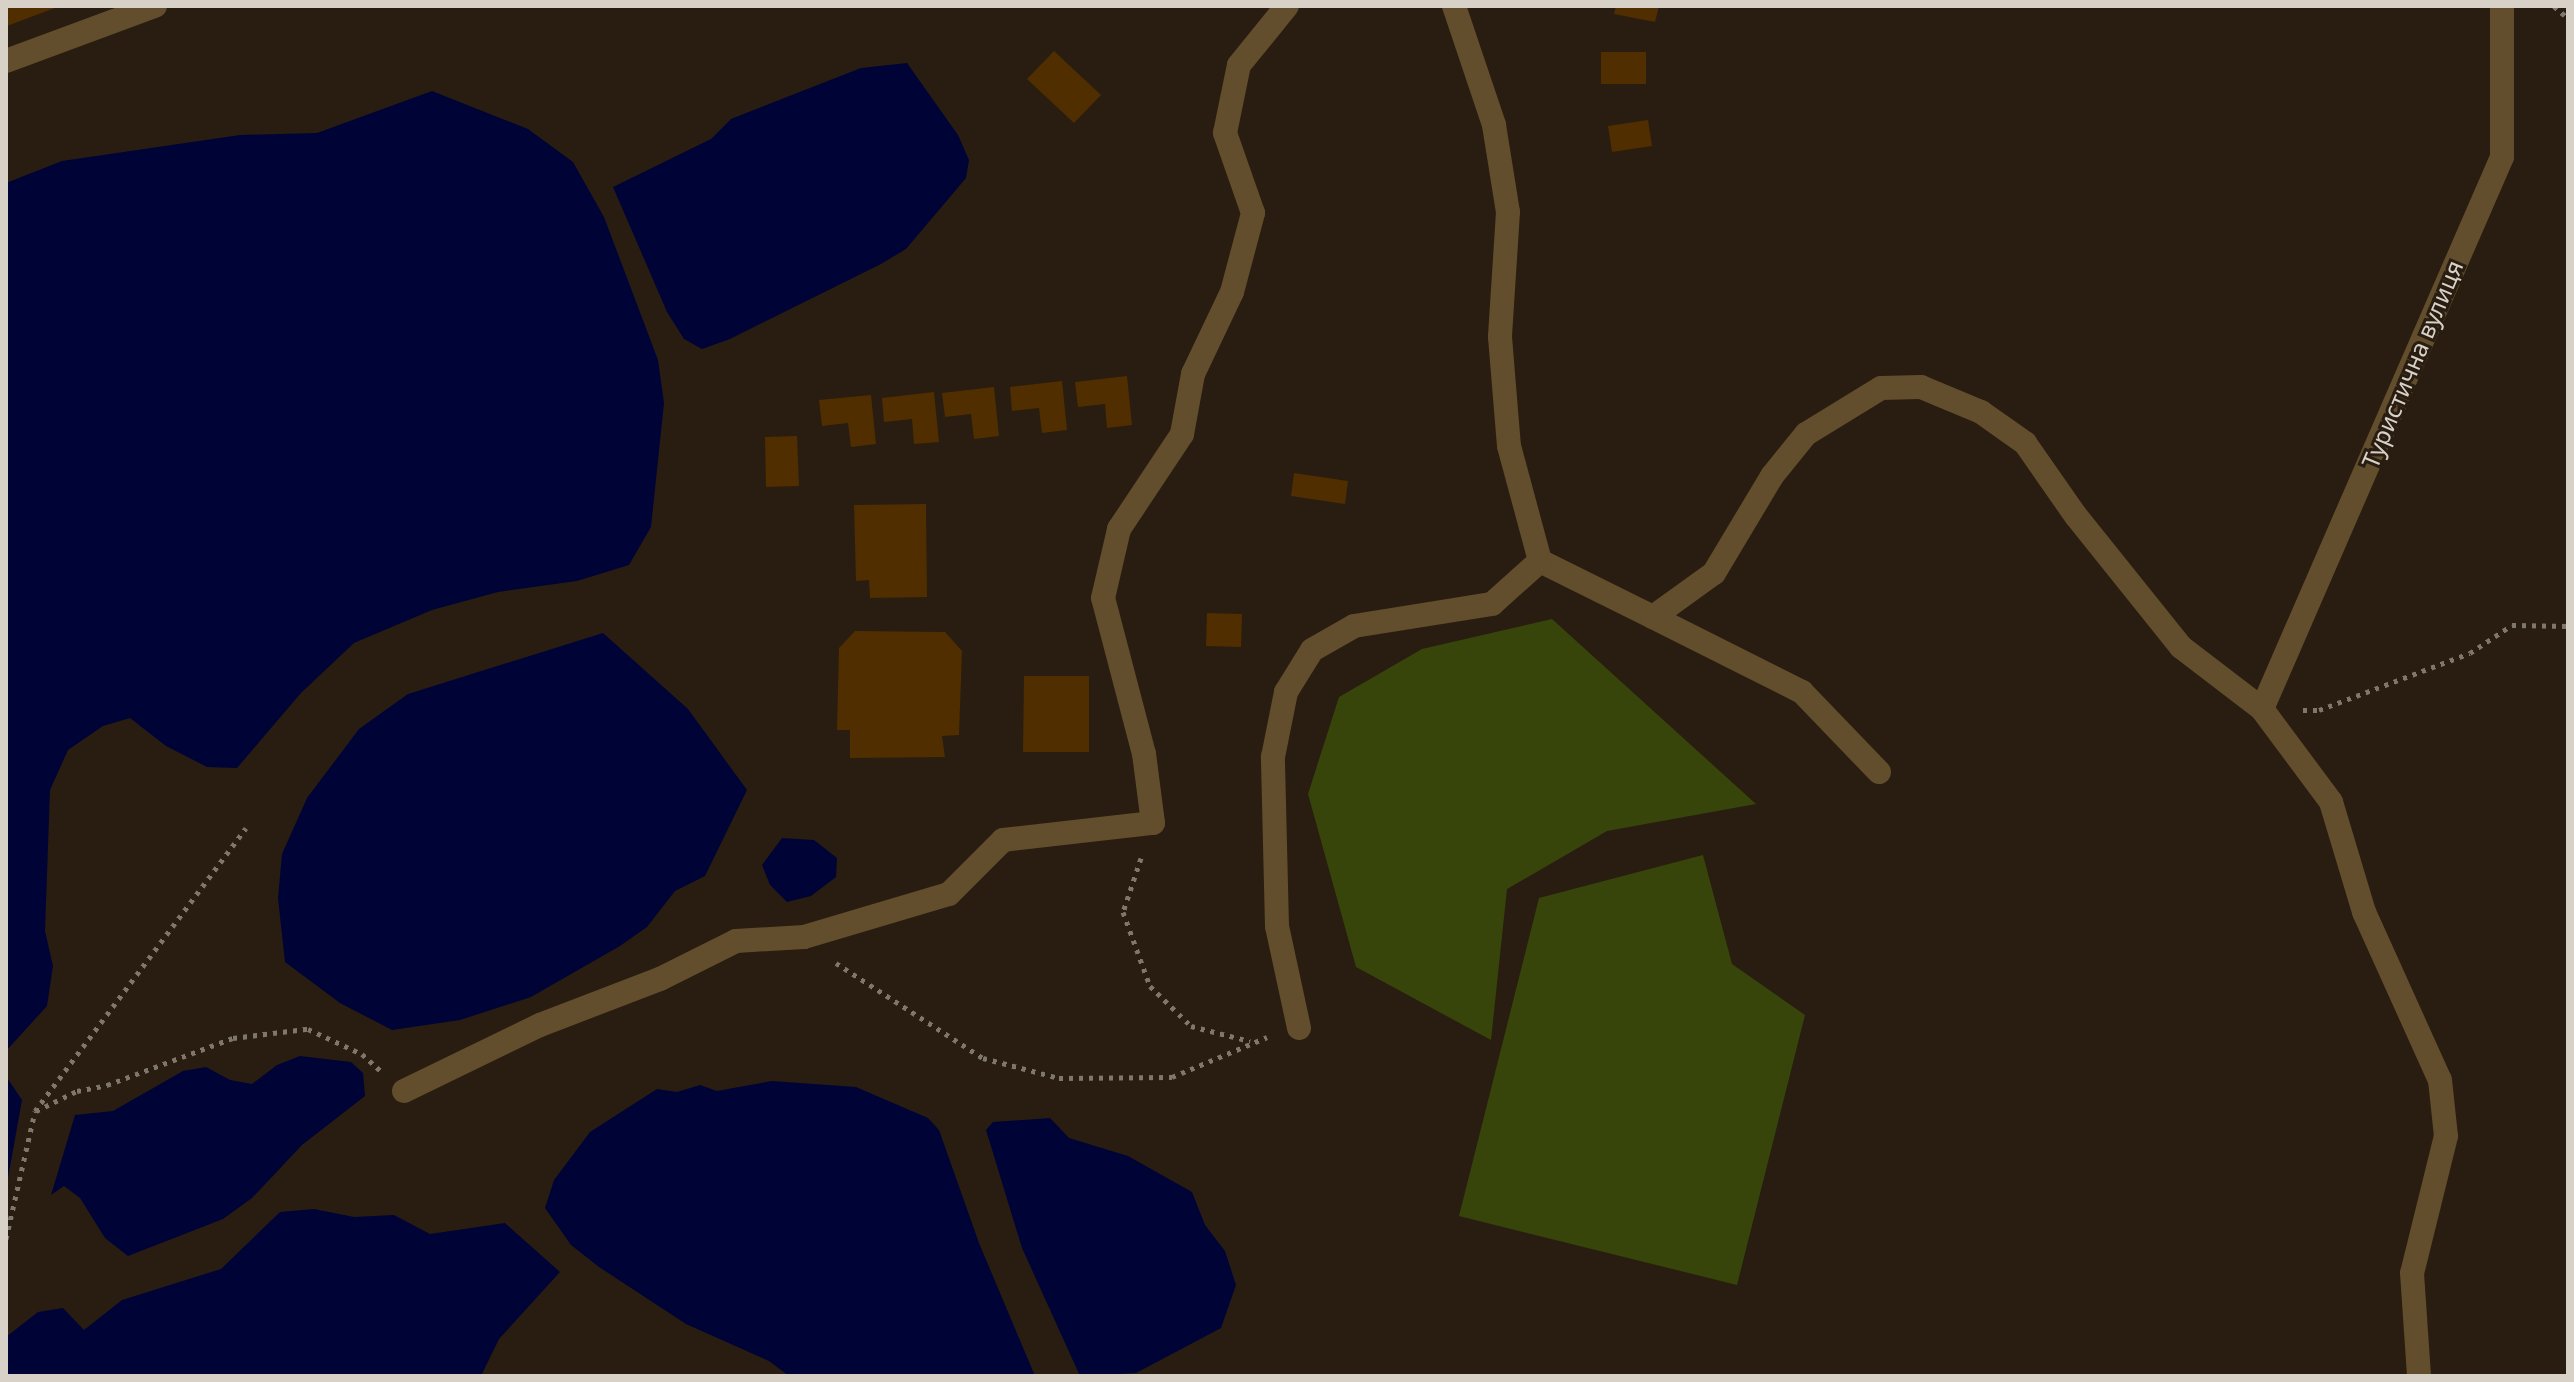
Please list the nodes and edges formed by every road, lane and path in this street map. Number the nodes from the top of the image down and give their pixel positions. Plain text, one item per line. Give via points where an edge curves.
1 (155, 6) edge
2 (1287, 6) edge
3 (1454, 6) edge
4 (2502, 6) edge
5 (2554, 6) edge
6 (2568, 18) edge
7 (6, 61) edge
8 (1540, 561) junction
9 (1653, 617) junction
10 (2568, 626) edge
11 (2262, 709) junction
12 (1879, 772) dead end
13 (1153, 823) junction
14 (246, 828) dead end
15 (804, 937) junction
16 (1299, 1028) joint
17 (1250, 1041) junction
18 (404, 1091) joint
19 (34, 1114) junction
20 (6, 1239) edge
21 (2419, 1376) edge

1 - 7 street
2 - 13 street via 1239,65 1225,133 1253,213 1232,292 1193,374 1182,434 1119,529 1103,598 1144,754
3 - 8 street via 1494,125 1506,197 1500,337 1509,446
4 - 11 street, Туристична вулиця via 2502,157
5 - 6 path
8 - 9 street
8 - 16 street via 1492,604 1354,626 1312,650 1286,692 1273,757 1277,926
9 - 11 street via 1714,573 1772,476 1806,434 1881,388 1921,387 1981,412 2025,443 2181,647
9 - 12 street via 1802,692
10 - 11 path via 2512,625 2470,653 2319,710
11 - 21 street via 2331,802 2364,912 2440,1080 2446,1136 2412,1273
13 - 15 street via 1003,840 949,894
13 - 17 path via 1123,912 1150,986 1191,1026
14 - 19 path
15 - 17 path via 857,980 983,1058 1059,1078 1172,1077
15 - 18 street via 736,941 660,979 540,1025
16 - 17 path
18 - 19 path via 362,1054 308,1029 233,1038 77,1091
19 - 20 path

